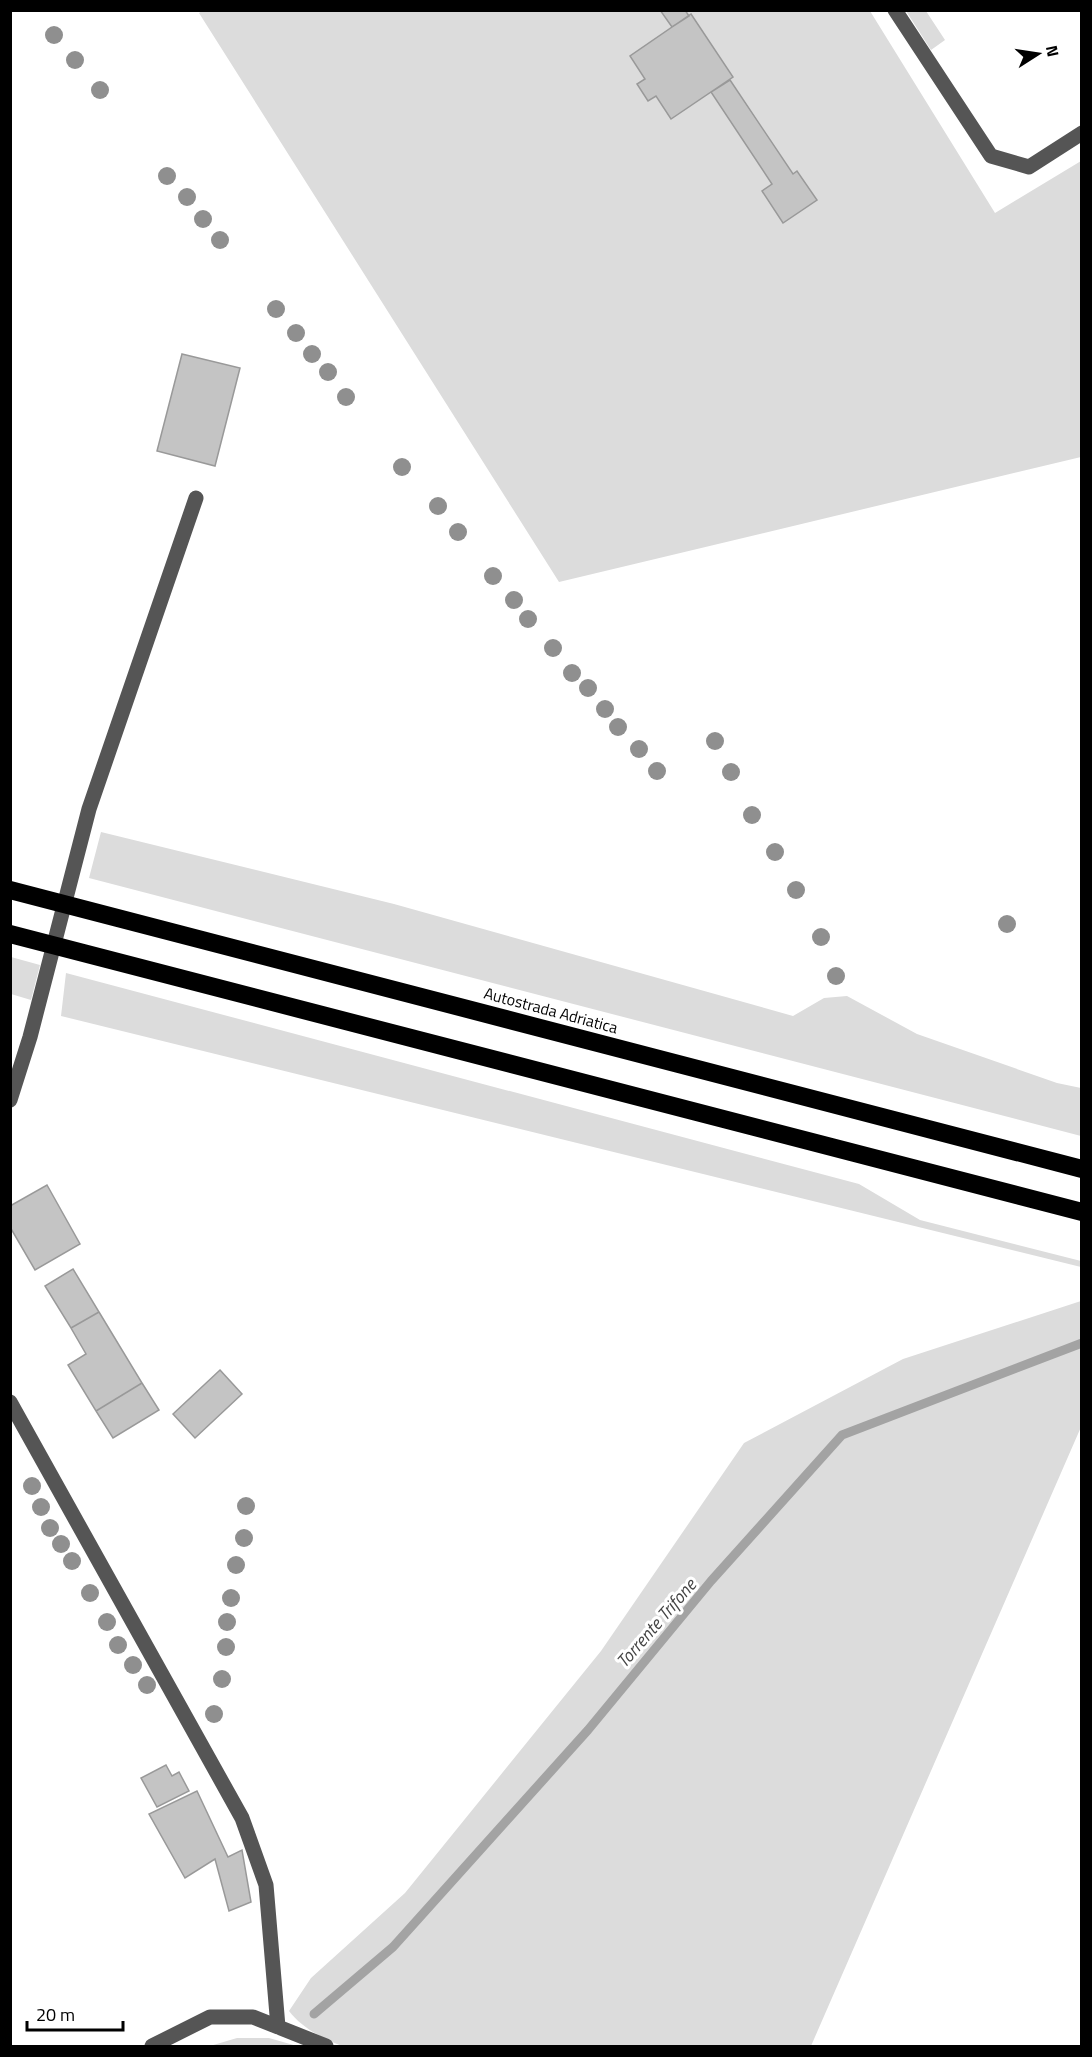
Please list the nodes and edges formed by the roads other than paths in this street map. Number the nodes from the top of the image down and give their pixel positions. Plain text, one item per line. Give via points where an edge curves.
1 (895, 10) edge
2 (1082, 133) edge
3 (196, 498) dead end
4 (10, 890) edge
5 (10, 934) edge
6 (10, 1100) edge
7 (1082, 1169) edge
8 (1082, 1212) edge
9 (10, 1402) edge
10 (278, 2027) junction
11 (152, 2046) edge
12 (326, 2046) edge

1 - 2 street via 991,156 1029,167
3 - 6 street via 89,809
4 - 7 highway, Autostrada Adriatica
5 - 8 highway
9 - 10 street via 242,1818 266,1885
10 - 11 street via 253,2017 210,2017
10 - 12 street

